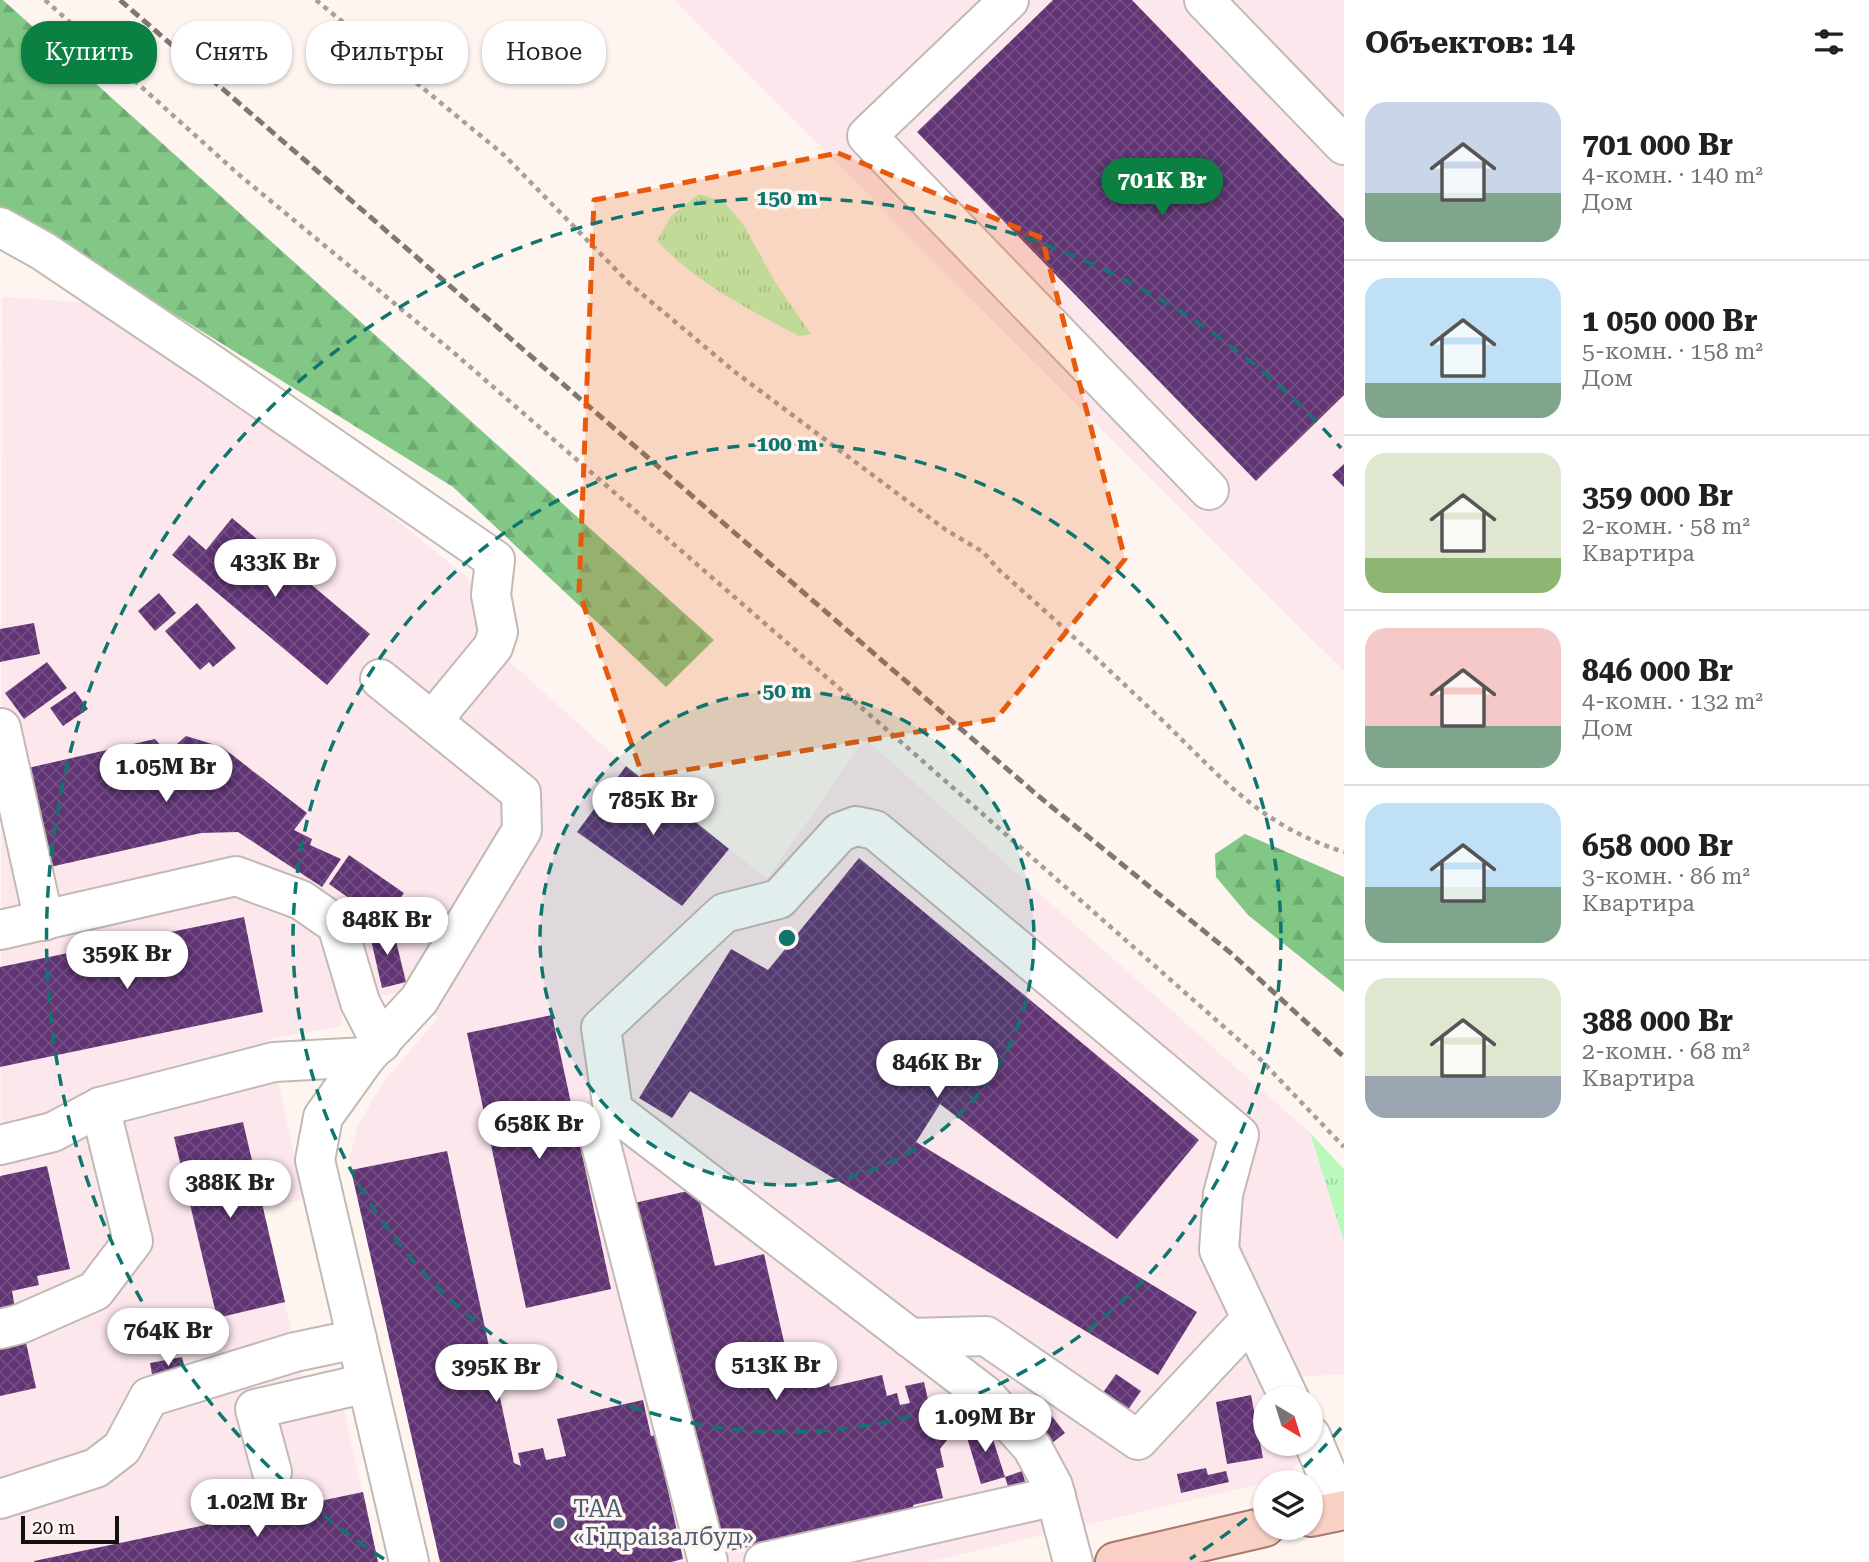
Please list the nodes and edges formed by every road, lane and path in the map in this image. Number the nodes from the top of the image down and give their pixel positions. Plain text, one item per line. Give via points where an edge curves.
1 (45, 0) edge
2 (316, 0) edge
3 (1009, 0) edge
4 (1204, 0) edge
5 (1344, 145) edge
6 (0, 227) edge
7 (1209, 490) dead end
8 (380, 680) dead end
9 (432, 721) junction
10 (1, 728) edge
11 (1344, 852) edge
12 (44, 921) junction
13 (0, 930) edge
14 (374, 1050) junction
15 (100, 1107) junction
16 (613, 1110) junction
17 (0, 1145) edge
18 (1344, 1147) edge
19 (1251, 1319) junction
20 (0, 1329) edge
21 (911, 1338) junction
22 (358, 1339) junction
23 (367, 1383) junction
24 (1283, 1386) edge
25 (1317, 1456) edge
26 (272, 1472) dead end
27 (1056, 1496) junction
28 (0, 1499) edge
29 (1332, 1512) edge
30 (1253, 1530) edge
31 (409, 1562) edge
32 (708, 1562) edge
33 (764, 1562) edge
34 (1073, 1562) edge
35 (1115, 1562) edge

1 - 18 path via 237,173 453,352 938,774 1258,1057
2 - 11 path via 505,155 630,284 724,363 946,530 983,552 1239,796 1308,838
3 - 7 lane via 867,136
4 - 5 lane
6 - 9 lane via 200,356 495,560 491,595 498,632 492,647
8 - 9 lane
9 - 14 lane via 521,793 522,830 419,1000
10 - 12 lane
12 - 13 lane
12 - 14 lane via 236,876 301,900 337,925
14 - 15 lane via 274,1062
14 - 22 lane via 323,1117 315,1160
15 - 17 lane via 53,1132
15 - 20 lane via 133,1241 95,1291
16 - 19 lane via 601,1028 724,913 779,899 840,832 856,826 875,830 1240,1135 1223,1194 1219,1251
16 - 21 lane
16 - 32 lane via 598,1137
19 - 21 lane via 1138,1440 986,1336
19 - 24 lane
21 - 27 lane via 985,1395 1032,1447
22 - 23 lane
22 - 28 lane via 295,1352 149,1397 122,1448 96,1468
23 - 26 lane via 255,1409
23 - 31 lane
25 - 29 lane
27 - 33 lane
27 - 34 lane
30 - 35 main road

